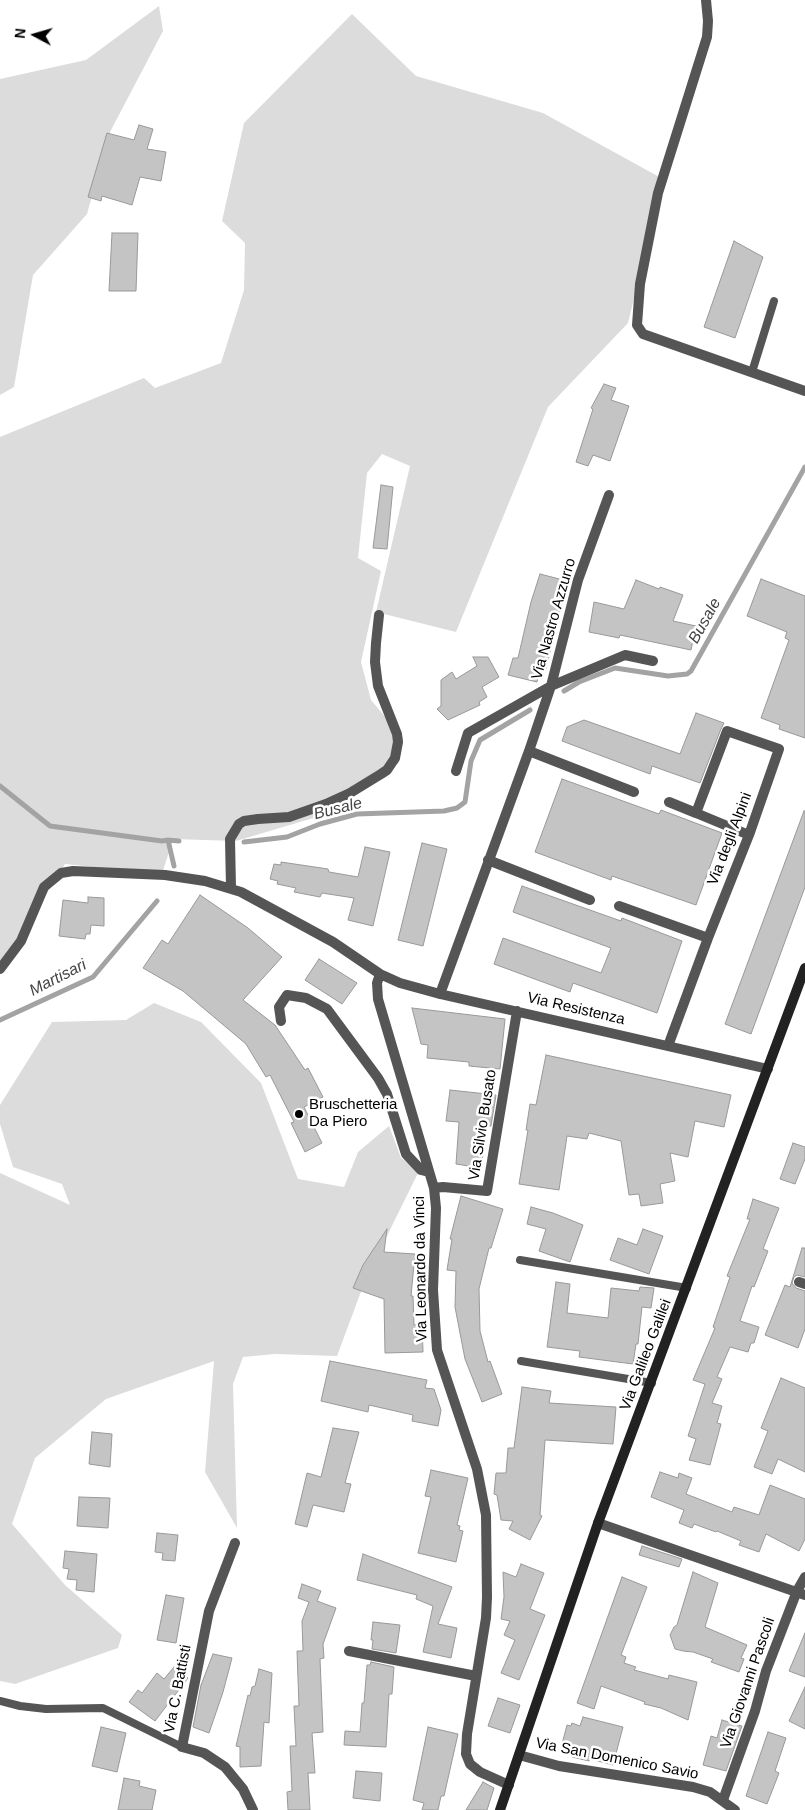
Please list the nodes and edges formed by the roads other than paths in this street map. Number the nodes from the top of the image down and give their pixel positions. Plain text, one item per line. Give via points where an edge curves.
1 (706, 0) edge
2 (774, 302) dead end
3 (752, 372) junction
4 (805, 390) edge
5 (609, 495) dead end
6 (379, 614) dead end
7 (653, 661) dead end
8 (550, 686) junction
9 (529, 751) junction
10 (456, 771) dead end
11 (634, 792) dead end
12 (669, 802) dead end
13 (696, 813) junction
14 (749, 835) junction
15 (488, 860) junction
16 (231, 888) junction
17 (590, 900) dead end
18 (619, 906) dead end
19 (708, 938) junction
20 (805, 968) edge
21 (0, 969) edge
22 (380, 974) junction
23 (440, 994) junction
24 (517, 1011) junction
25 (282, 1021) dead end
26 (668, 1046) junction
27 (768, 1069) junction
28 (428, 1172) junction
29 (434, 1188) junction
30 (520, 1260) dead end
31 (687, 1288) junction
32 (521, 1361) dead end
33 (652, 1382) junction
34 (598, 1523) junction
35 (235, 1543) dead end
36 (805, 1577) edge
37 (801, 1593) edge
38 (349, 1651) dead end
39 (476, 1676) junction
40 (0, 1701) edge
41 (182, 1747) junction
42 (519, 1755) junction
43 (509, 1785) junction
44 (723, 1800) junction
45 (253, 1810) edge
46 (500, 1810) edge
47 (735, 1810) edge

1 - 3 street via 707,37 658,193 640,284 637,325 643,334
2 - 3 lane
3 - 4 street
5 - 8 street, Via Nastro Azzurro via 578,580
6 - 16 street via 375,662 378,686 397,734 398,750 391,764 350,793 306,812 289,817 244,821 230,839
7 - 8 street via 625,655
8 - 9 street, Via Nastro Azzurro
8 - 10 street via 468,733
9 - 11 street
9 - 15 street, Via Nastro Azzurro
12 - 13 street
13 - 14 street
13 - 14 street, Via degli Alpini via 727,731 779,749
14 - 19 street, Via degli Alpini
15 - 17 street
15 - 23 street, Via Nastro Azzurro
16 - 21 street via 166,876 61,873 44,887 21,942
16 - 22 street via 333,942
18 - 19 street
19 - 26 street, Via degli Alpini
20 - 27 main road, Via Galileo Galilei
22 - 23 street, Via Resistenza
22 - 28 street, Via Leonardo da Vinci via 378,999
23 - 24 street, Via Resistenza
24 - 26 street, Via Resistenza
24 - 29 street, Via Silvio Busato via 488,1191
25 - 28 street via 279,1007 287,995 306,998 327,1008 387,1094 406,1154 421,1170
26 - 27 street, Via Resistenza
27 - 31 main road, Via Galileo Galilei
28 - 29 street, Via Leonardo da Vinci
29 - 39 street, Via Leonardo da Vinci via 433,1290 437,1350 477,1469 486,1515 488,1597
30 - 31 lane
31 - 33 main road, Via Galileo Galilei
32 - 33 lane
33 - 34 main road, Via Galileo Galilei
34 - 37 street
34 - 42 main road, Via Galileo Galilei
35 - 41 street, Via C. Battisti via 209,1611
36 - 37 street, Via Giovanni Pascoli
37 - 44 street, Via Giovanni Pascoli via 766,1671
38 - 39 street
39 - 43 street, Via Leonardo da Vinci via 467,1734 468,1759 480,1772
40 - 41 lane via 46,1709 103,1708
41 - 45 street, Via C. Battisti via 204,1753 225,1767 244,1789
42 - 43 main road, Via Galileo Galilei
42 - 44 street, Via San Domenico Savio via 558,1766 693,1787
43 - 46 main road, Via Galileo Galilei
44 - 47 street, Via San Domenico Savio

